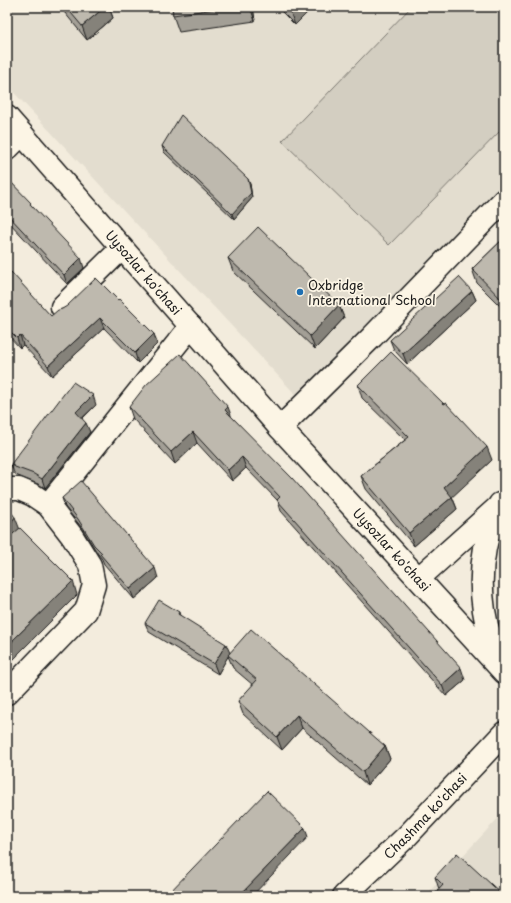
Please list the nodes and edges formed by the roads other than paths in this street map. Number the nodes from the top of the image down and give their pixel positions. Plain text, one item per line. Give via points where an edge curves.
1 (7, 117) edge
2 (14, 142) edge
3 (504, 200) edge
4 (122, 248) junction
5 (62, 308) edge
6 (191, 326) junction
7 (280, 428) junction
8 (7, 489) edge
9 (502, 503) edge
10 (48, 505) junction
11 (419, 578) junction
12 (504, 671) edge
13 (7, 693) edge
14 (504, 733) edge
15 (344, 896) edge

1 - 2 street, Uysozlar ko'chasi
2 - 4 street, Uysozlar ko'chasi
3 - 7 street
4 - 5 street
4 - 6 street, Uysozlar ko'chasi
6 - 7 street, Uysozlar ko'chasi
6 - 10 street
7 - 11 street, Uysozlar ko'chasi
8 - 10 street via 19,489
9 - 11 street
9 - 12 street via 486,547 482,568 482,591 489,632
10 - 13 street via 90,565 94,585 86,611
11 - 12 street, Uysozlar ko'chasi
14 - 15 street, Chashma ko'chasi via 408,835

